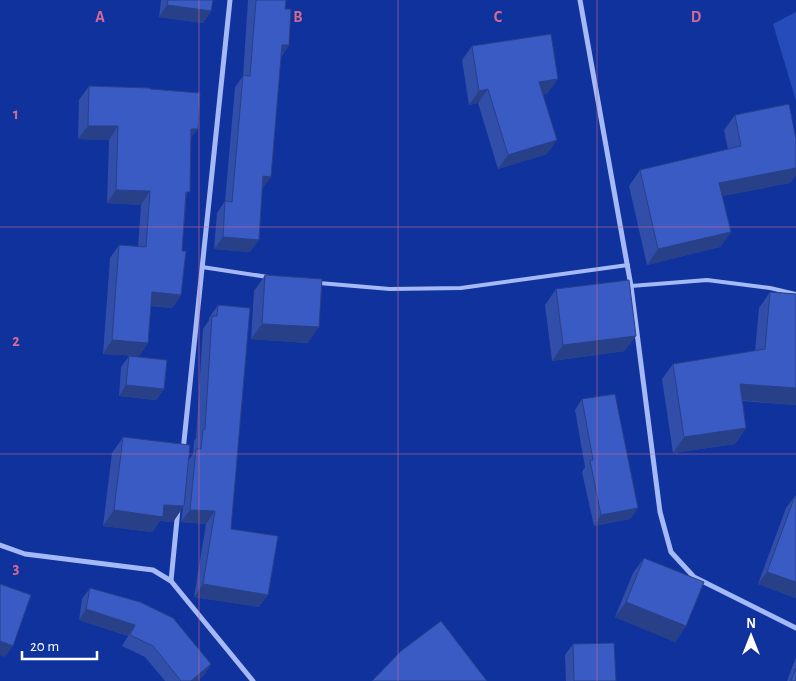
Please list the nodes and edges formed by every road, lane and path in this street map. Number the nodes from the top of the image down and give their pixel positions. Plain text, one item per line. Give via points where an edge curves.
1 (230, 0) edge
2 (580, 0) edge
3 (628, 265) junction
4 (202, 267) junction
5 (275, 278) edge
6 (313, 282) edge
7 (631, 286) junction
8 (796, 294) edge
9 (182, 462) edge
10 (178, 502) edge
11 (0, 545) edge
12 (171, 581) junction
13 (796, 628) edge
14 (254, 681) edge

1 - 4 street
2 - 3 street
3 - 6 lane via 461,288 390,289
3 - 7 street
4 - 5 lane
4 - 9 street
7 - 8 lane via 707,280
7 - 13 street via 660,512 671,552 694,578
10 - 12 street
11 - 12 street via 25,554 153,570
12 - 14 street

